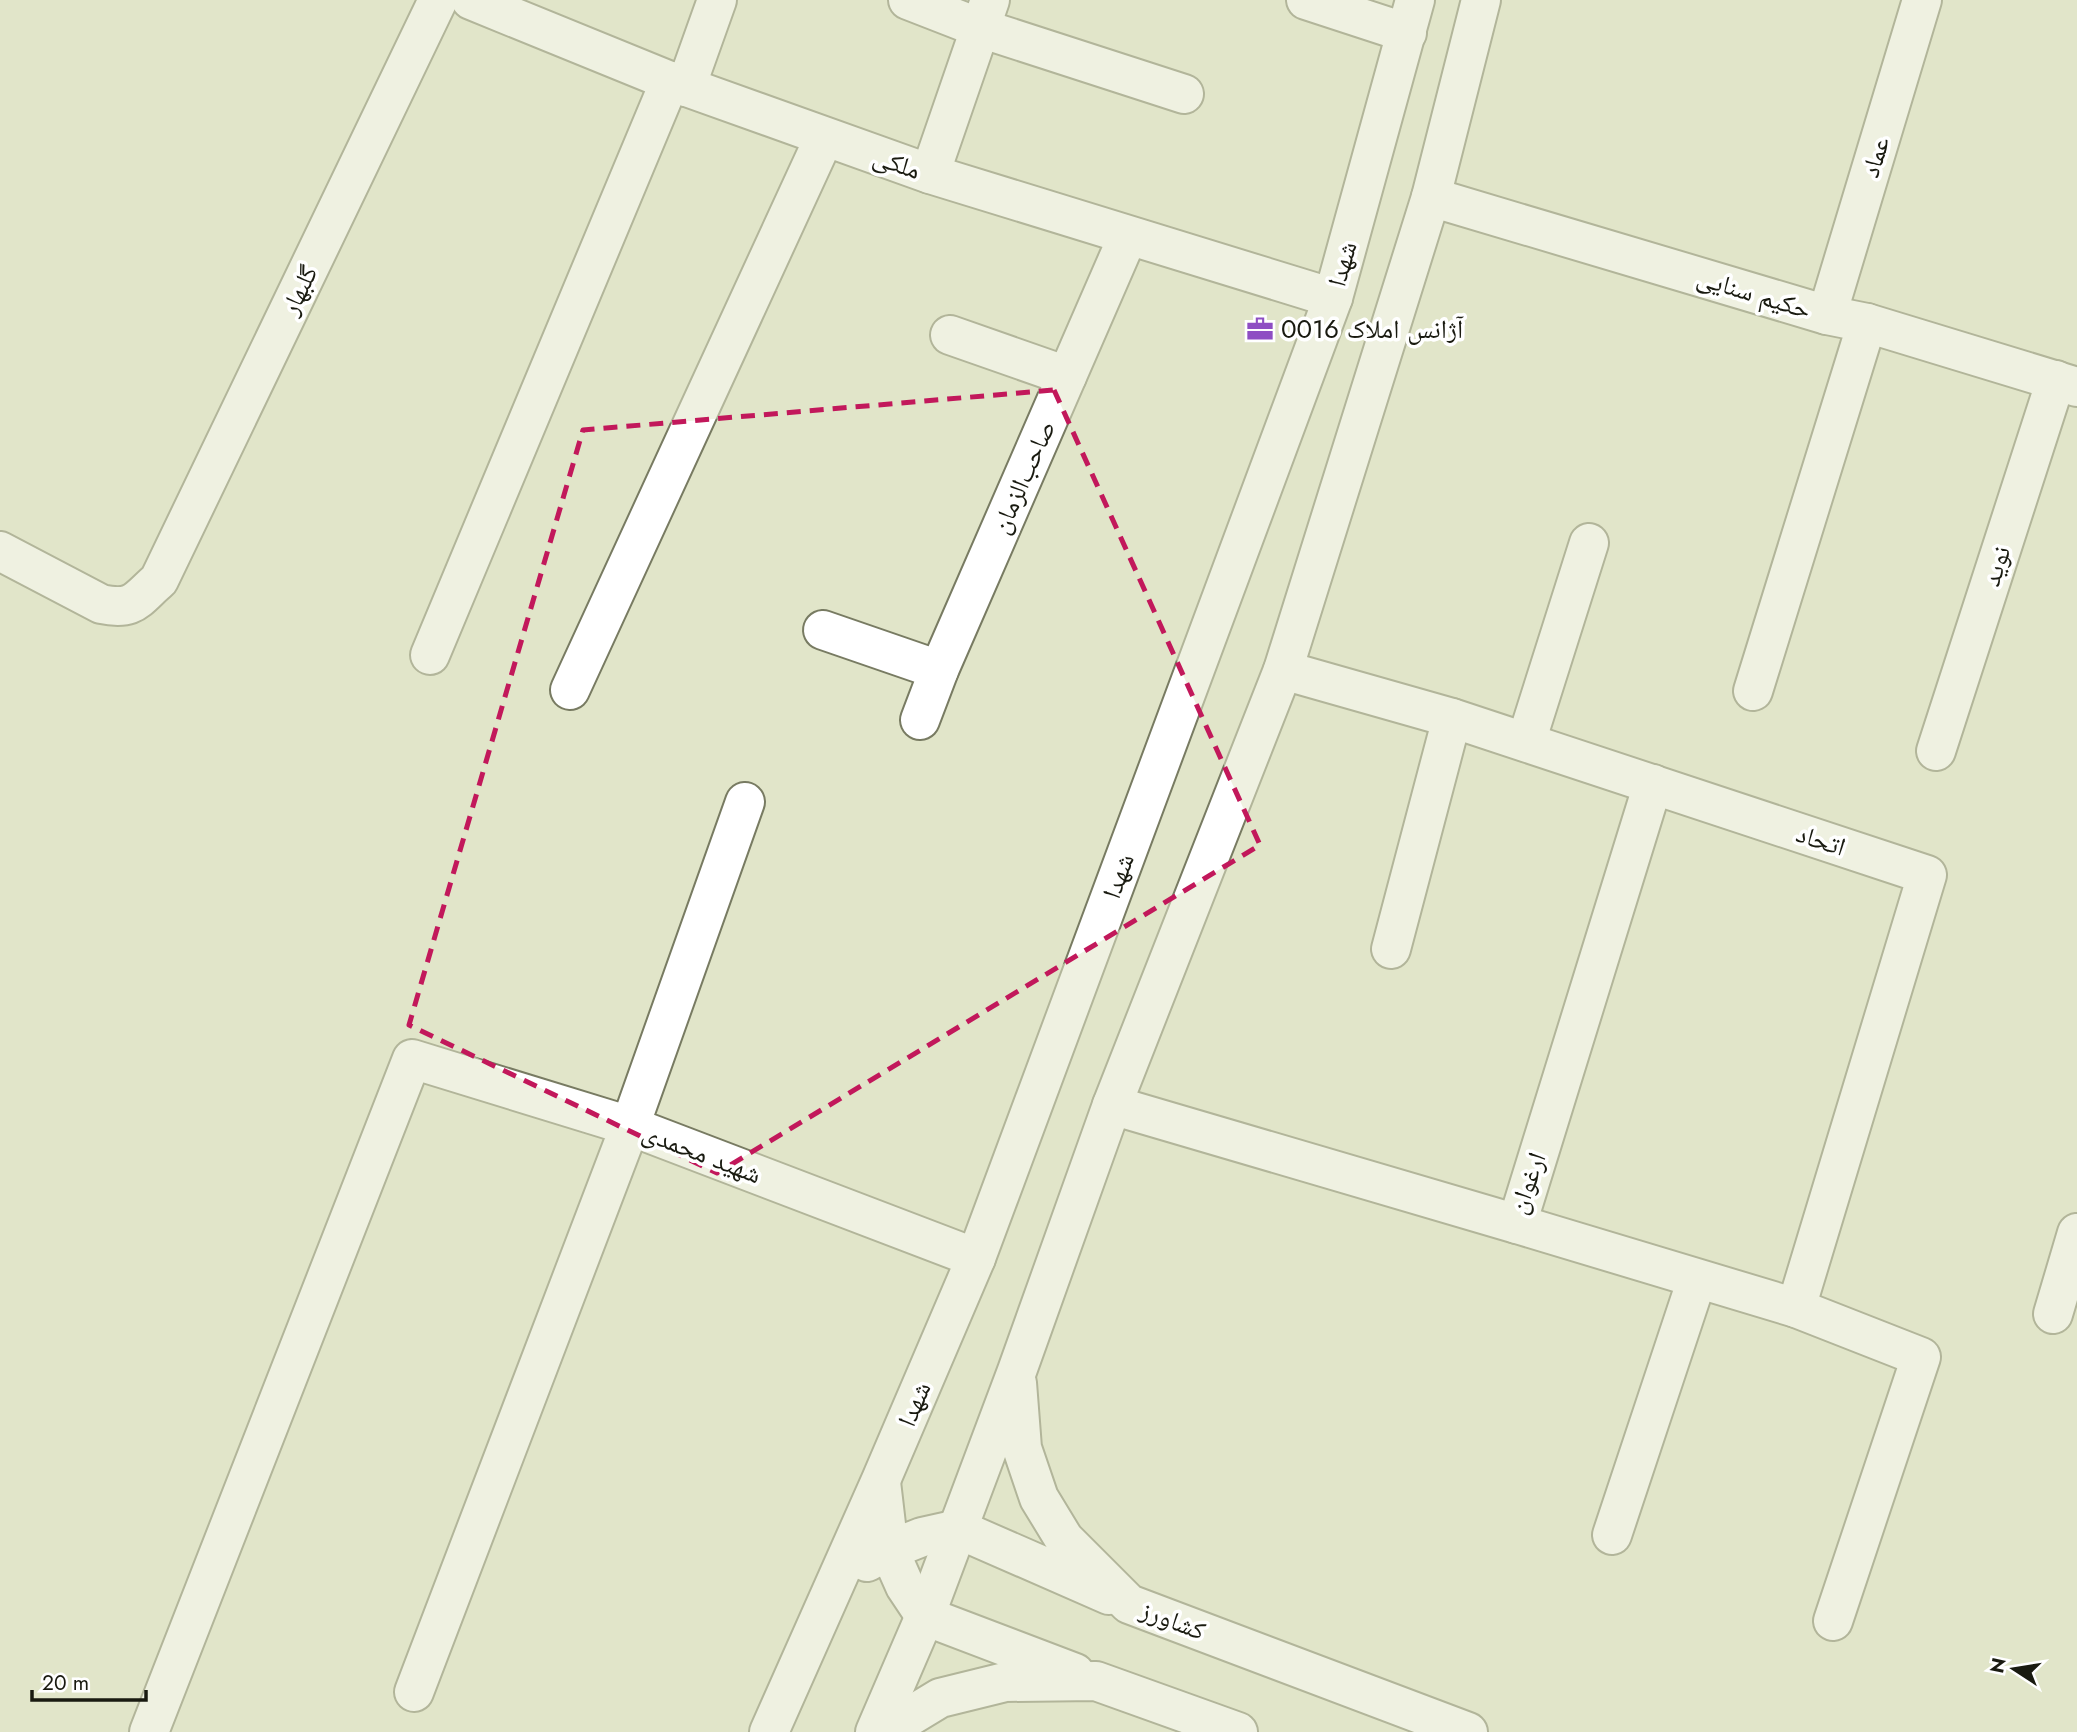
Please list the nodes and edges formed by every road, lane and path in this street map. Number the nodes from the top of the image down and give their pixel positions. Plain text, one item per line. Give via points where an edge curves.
1 (438, 0) edge
2 (471, 0) edge
3 (717, 0) edge
4 (908, 0) edge
5 (1306, 0) edge
6 (1481, 0) edge
7 (1922, 0) edge
8 (985, 14) edge
9 (1411, 16) edge
10 (678, 84) junction
11 (1184, 94) dead end
12 (824, 138) junction
13 (930, 174) junction
14 (1430, 197) junction
15 (1128, 236) junction
16 (1333, 298) junction
17 (1827, 315) junction
18 (1867, 323) junction
19 (950, 335) dead end
20 (1067, 376) junction
21 (2066, 384) edge
22 (1588, 543) dead end
23 (0, 551) edge
24 (823, 630) dead end
25 (430, 655) dead end
26 (939, 670) junction
27 (1283, 670) junction
28 (570, 690) dead end
29 (1752, 691) dead end
30 (1452, 718) junction
31 (919, 720) dead end
32 (1526, 743) junction
33 (1936, 751) dead end
34 (1653, 784) junction
35 (745, 802) dead end
36 (1391, 949) dead end
37 (1112, 1105) junction
38 (630, 1126) junction
39 (1517, 1224) junction
40 (2077, 1233) edge
41 (976, 1258) junction
42 (1697, 1279) junction
43 (1796, 1308) junction
44 (2053, 1314) dead end
45 (1017, 1371) junction
46 (881, 1480) junction
47 (958, 1529) junction
48 (1612, 1535) dead end
49 (889, 1550) junction
50 (833, 1584) junction
51 (1129, 1604) junction
52 (925, 1616) junction
53 (1833, 1621) dead end
54 (1096, 1681) junction
55 (414, 1692) dead end
56 (149, 1732) edge
57 (769, 1732) edge
58 (875, 1732) edge
59 (884, 1732) edge
60 (1238, 1732) edge
61 (1468, 1732) edge

1 - 23 street, گلبهار via 159,580 129,606 118,607 102,604
2 - 10 street, ملکی
3 - 10 street
4 - 8 street
5 - 9 street
6 - 14 street
7 - 17 street, عماد
8 - 11 street
8 - 13 street
9 - 16 street, شهدا
10 - 12 street, ملکی
10 - 25 street
12 - 13 street, ملکی
12 - 28 street
13 - 15 street, ملکی
14 - 17 street, حکیم سنایی
14 - 27 street
15 - 16 street, ملکی
15 - 20 street, صاحب‌الزمان
16 - 41 street, شهدا
17 - 18 street, حکیم سنایی
18 - 21 street, حکیم سنایی
18 - 29 street
19 - 20 street
20 - 26 street, صاحب‌الزمان
21 - 33 street, نوید
22 - 32 street
24 - 26 street
26 - 31 street, صاحب‌الزمان
27 - 30 street, اتحاد
27 - 37 street
30 - 32 street, اتحاد
30 - 36 street
32 - 34 street, اتحاد
34 - 39 street, ارغوان
34 - 43 street, اتحاد via 1927,875
35 - 38 street, شهید محمدی
37 - 39 street, ارغوان
37 - 45 street
38 - 41 street, شهید محمدی
38 - 55 street
38 - 56 street via 412,1059
39 - 42 street
40 - 44 street
41 - 46 street, شهدا
42 - 43 street
42 - 48 street
43 - 53 street via 1921,1357
45 - 47 street
45 - 51 street, کشاورز via 1022,1448 1039,1498 1064,1539
46 - 49 street
46 - 50 street, شهدا
47 - 49 street
47 - 51 street
47 - 52 street
49 - 50 street
49 - 52 street
50 - 57 street, شهدا
51 - 61 street, کشاورز
52 - 54 street
52 - 58 street
54 - 59 street via 1005,1682 940,1698
54 - 60 street

